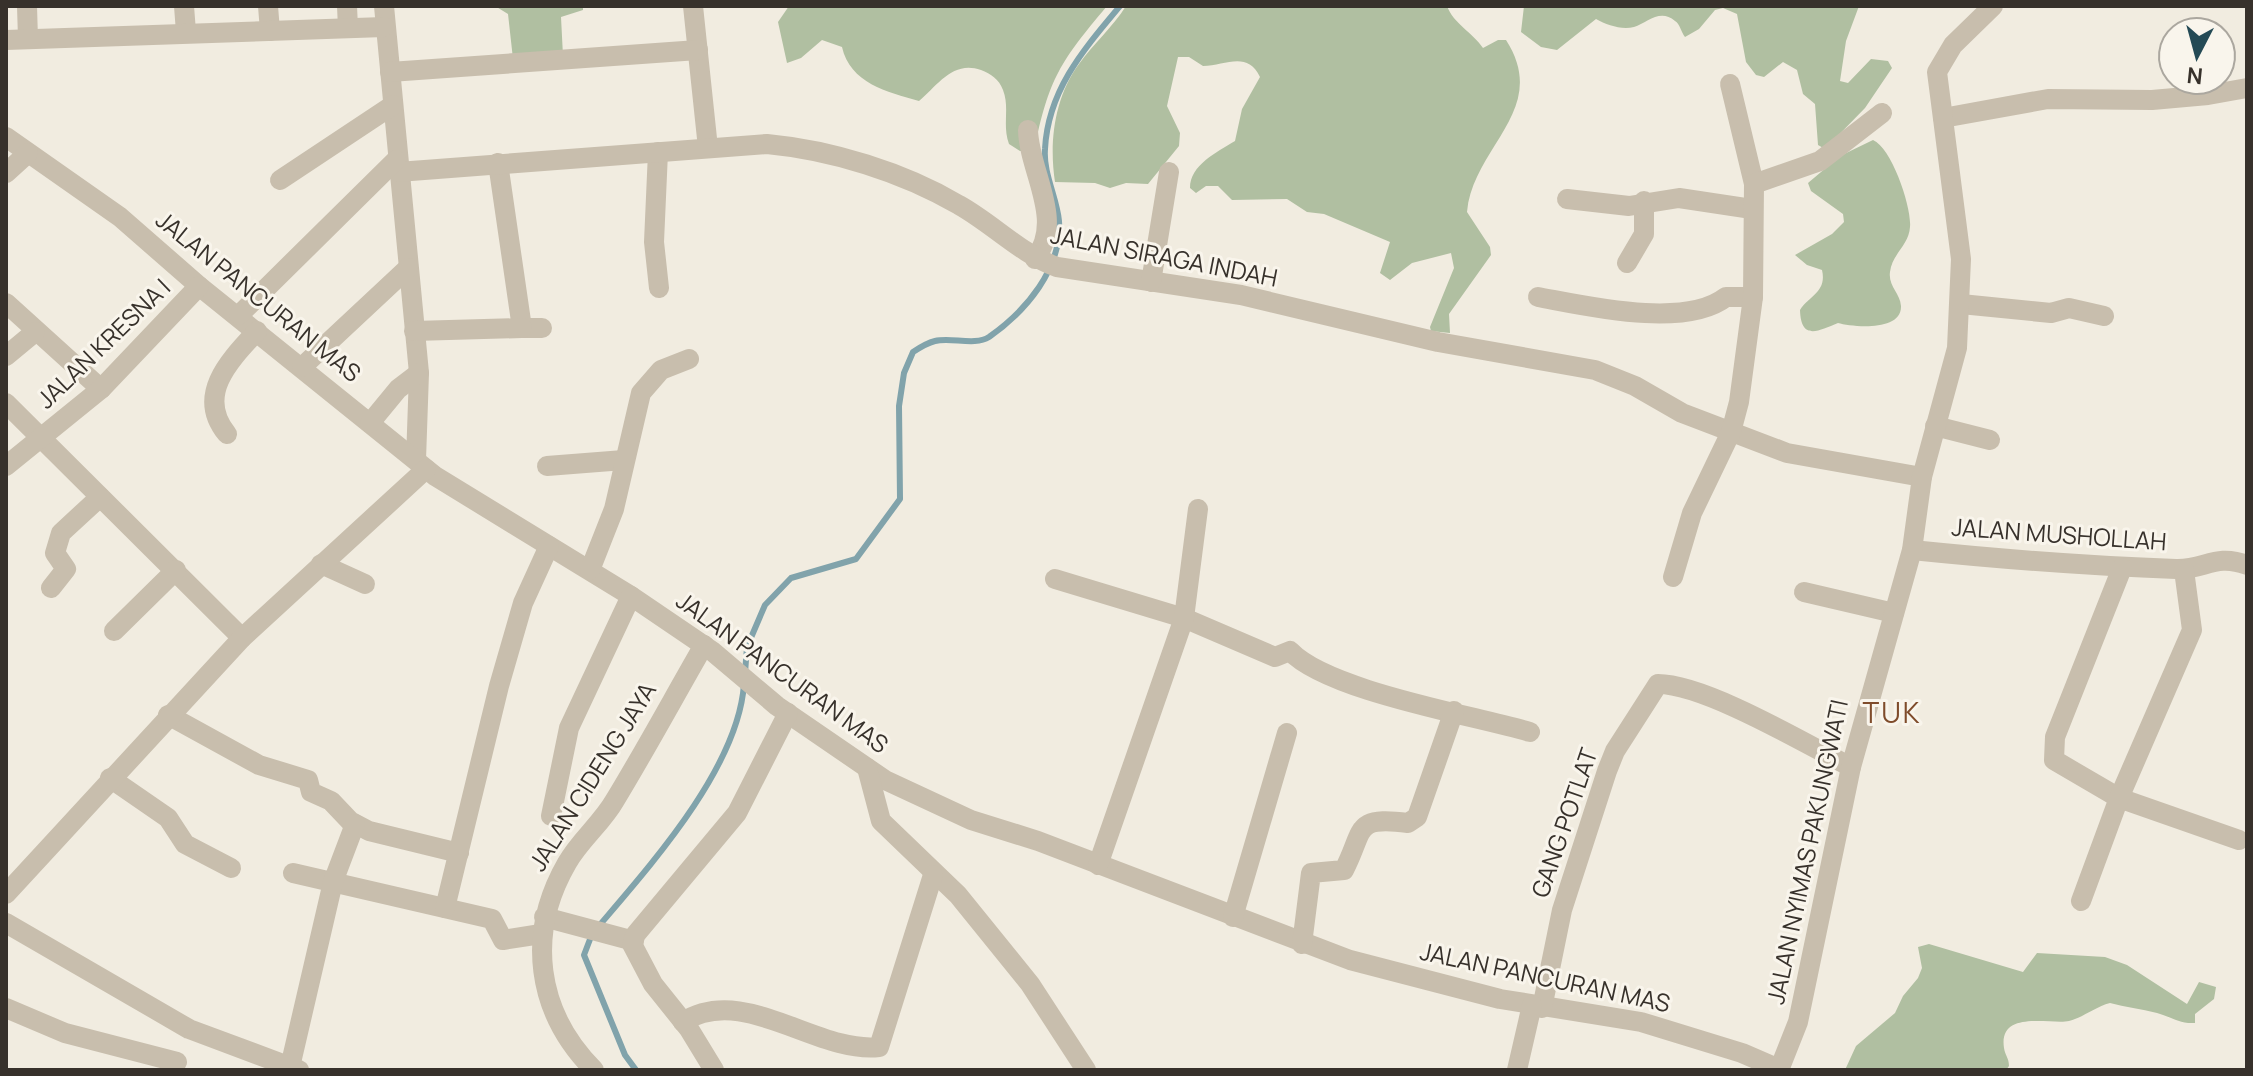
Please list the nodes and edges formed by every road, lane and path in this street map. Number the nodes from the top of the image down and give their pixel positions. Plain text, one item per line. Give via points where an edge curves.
1 (27, 6) edge
2 (184, 6) edge
3 (268, 6) edge
4 (347, 6) edge
5 (384, 6) edge
6 (693, 6) edge
7 (1993, 6) edge
8 (384, 27) junction
9 (348, 28) junction
10 (270, 31) junction
11 (186, 32) junction
12 (28, 39) junction
13 (6, 40) edge
14 (698, 50) junction
15 (390, 72) junction
16 (1730, 84) dead end
17 (2247, 88) edge
18 (393, 105) junction
19 (1882, 113) dead end
20 (1943, 118) junction
21 (1028, 130) dead end
22 (6, 137) edge
23 (708, 148) junction
24 (658, 152) junction
25 (28, 153) junction
26 (498, 163) junction
27 (397, 166) junction
28 (1169, 172) dead end
29 (6, 173) edge
30 (280, 180) dead end
31 (1754, 184) junction
32 (1567, 199) dead end
33 (1644, 201) junction
34 (1752, 209) junction
35 (1044, 262) junction
36 (1627, 263) dead end
37 (408, 268) junction
38 (1151, 282) junction
39 (199, 286) junction
40 (659, 288) dead end
41 (1538, 297) dead end
42 (1753, 297) junction
43 (6, 303) edge
44 (1961, 304) junction
45 (239, 315) junction
46 (2104, 316) dead end
47 (257, 331) junction
48 (414, 331) junction
49 (35, 332) junction
50 (6, 356) edge
51 (689, 359) dead end
52 (302, 367) junction
53 (419, 373) junction
54 (101, 389) junction
55 (6, 403) edge
56 (370, 423) junction
57 (1935, 426) junction
58 (1731, 432) junction
59 (227, 434) dead end
60 (42, 439) junction
61 (1990, 440) dead end
62 (624, 460) junction
63 (421, 464) junction
64 (6, 466) edge
65 (547, 466) dead end
66 (1922, 477) junction
67 (100, 497) junction
68 (1198, 509) dead end
69 (549, 546) junction
70 (1912, 550) junction
71 (321, 564) junction
72 (2247, 565) edge
73 (2122, 568) junction
74 (176, 570) junction
75 (590, 570) junction
76 (2184, 570) junction
77 (1673, 577) dead end
78 (1055, 579) dead end
79 (365, 584) dead end
80 (51, 588) dead end
81 (1804, 592) dead end
82 (631, 596) junction
83 (1894, 613) junction
84 (1184, 618) junction
85 (114, 631) dead end
86 (242, 638) junction
87 (708, 648) junction
88 (1454, 711) junction
89 (788, 713) junction
90 (168, 715) junction
91 (1530, 732) dead end
92 (1287, 733) dead end
93 (1851, 767) junction
94 (867, 768) junction
95 (110, 778) junction
96 (2119, 798) junction
97 (551, 816) dead end
98 (355, 824) junction
99 (2239, 840) dead end
100 (459, 853) junction
101 (1098, 865) junction
102 (231, 868) dead end
103 (293, 873) dead end
104 (933, 875) junction
105 (333, 882) junction
106 (6, 894) edge
107 (2081, 901) dead end
108 (445, 908) junction
109 (1233, 917) junction
110 (6, 923) edge
111 (542, 926) junction
112 (634, 941) junction
113 (1302, 944) junction
114 (1537, 1007) junction
115 (6, 1008) edge
116 (683, 1022) junction
117 (189, 1029) junction
118 (255, 1063) edge
119 (176, 1066) edge
120 (294, 1068) edge
121 (594, 1070) edge
122 (714, 1070) edge
123 (1086, 1070) edge
124 (1517, 1070) edge
125 (1779, 1070) edge

1 - 12 street
2 - 11 street
3 - 10 street
4 - 9 street
5 - 8 street
6 - 14 street
7 - 20 street, JALAN NYIMAS PAKUNGWATI via 1941,59 1937,85
8 - 9 street
8 - 15 street
9 - 10 street
10 - 11 street
11 - 12 street
12 - 13 street
14 - 15 street
14 - 23 street
15 - 18 street
16 - 31 street
17 - 20 street via 2152,100 2048,99
18 - 27 street
18 - 30 street
19 - 31 street via 1820,161
20 - 44 street, JALAN NYIMAS PAKUNGWATI via 1956,202
21 - 35 street via 1046,206
22 - 25 street, JALAN PANCURAN MAS
23 - 24 street, JALAN SIRAGA INDAH
23 - 35 street, JALAN SIRAGA INDAH via 767,144 854,162 957,203
24 - 26 street, JALAN SIRAGA INDAH
24 - 40 street via 654,242
25 - 29 street
25 - 39 street, JALAN PANCURAN MAS via 120,217
26 - 27 street, JALAN SIRAGA INDAH
26 - 48 street via 532,328
27 - 37 street
27 - 45 street
28 - 38 street
31 - 34 street
32 - 33 street via 1629,206
33 - 34 street via 1679,198
33 - 36 street via 1644,234
34 - 42 street
35 - 38 street, JALAN SIRAGA INDAH
37 - 48 street
37 - 52 street
38 - 58 street, JALAN SIRAGA INDAH via 1241,295 1438,342 1595,370
39 - 45 street, JALAN PANCURAN MAS
39 - 54 street, JALAN KRESNA I
41 - 42 street via 1645,312 1691,312 1716,306 1726,297
42 - 58 street
43 - 49 street
44 - 46 street via 2051,313 2069,308
44 - 57 street, JALAN NYIMAS PAKUNGWATI via 1957,348
45 - 47 street, JALAN PANCURAN MAS
47 - 52 street, JALAN PANCURAN MAS
47 - 59 street via 220,375 214,410
48 - 53 street
49 - 50 street
49 - 54 street
51 - 62 street via 661,370 645,385
52 - 56 street, JALAN PANCURAN MAS
53 - 56 street
53 - 63 street
54 - 60 street, JALAN KRESNA I
55 - 60 street
56 - 63 street, JALAN PANCURAN MAS
57 - 61 street
57 - 66 street, JALAN NYIMAS PAKUNGWATI
58 - 66 street, JALAN SIRAGA INDAH via 1787,453
58 - 77 street via 1692,513
60 - 64 street, JALAN KRESNA I
60 - 67 street
62 - 65 street
62 - 75 street via 614,509
63 - 69 street, JALAN PANCURAN MAS
63 - 71 street
66 - 70 street, JALAN NYIMAS PAKUNGWATI
67 - 74 street
67 - 80 street via 58,537 55,553 66,569
68 - 84 street
69 - 75 street, JALAN PANCURAN MAS
69 - 100 street via 517,621
70 - 73 street, JALAN MUSHOLLAH
70 - 83 street, JALAN NYIMAS PAKUNGWATI
71 - 79 street
71 - 86 street
72 - 76 street, JALAN MUSHOLLAH via 2221,558
73 - 76 street, JALAN MUSHOLLAH
73 - 96 street via 2051,754 2059,764
74 - 85 street
74 - 86 street
75 - 82 street, JALAN PANCURAN MAS
76 - 96 street via 2192,630
78 - 84 street
81 - 83 street
82 - 87 street, JALAN PANCURAN MAS
82 - 97 street via 569,728
83 - 93 street, JALAN NYIMAS PAKUNGWATI
84 - 88 street via 1275,657 1290,651 1308,666 1384,695
84 - 101 street
86 - 90 street
87 - 89 street, JALAN PANCURAN MAS
87 - 111 street, JALAN CIDENG JAYA via 613,803 568,860
88 - 91 street
88 - 113 street via 1417,817 1408,823 1382,819 1370,824 1357,834 1344,870 1311,873
89 - 94 street, JALAN PANCURAN MAS
89 - 112 street via 737,813
90 - 95 street
90 - 98 street via 259,765 308,780 310,791 331,801
92 - 109 street
93 - 114 street, GANG POTLAT via 1756,717 1658,684 1607,771
93 - 125 street, JALAN NYIMAS PAKUNGWATI via 1816,947 1798,1022
94 - 101 street, JALAN PANCURAN MAS via 971,820
94 - 104 street via 881,821
95 - 102 street via 168,818 185,844
95 - 106 street
96 - 99 street
96 - 107 street
98 - 100 street via 378,835
98 - 105 street
100 - 108 street
101 - 109 street, JALAN PANCURAN MAS
103 - 105 street
104 - 116 street via 879,1047 754,1014 697,1012
104 - 123 street via 958,895 1030,984
105 - 108 street
105 - 120 street
108 - 111 street via 492,919 503,940
109 - 113 street, JALAN PANCURAN MAS
110 - 117 street
111 - 112 street via 574,924
111 - 121 street, JALAN CIDENG JAYA via 542,981 548,999 575,1050
112 - 116 street via 631,948 637,959
113 - 114 street, JALAN PANCURAN MAS
114 - 124 street
114 - 125 street, JALAN PANCURAN MAS via 1651,1025
115 - 119 street via 65,1033
116 - 122 street
117 - 118 street
117 - 119 street
118 - 120 street

